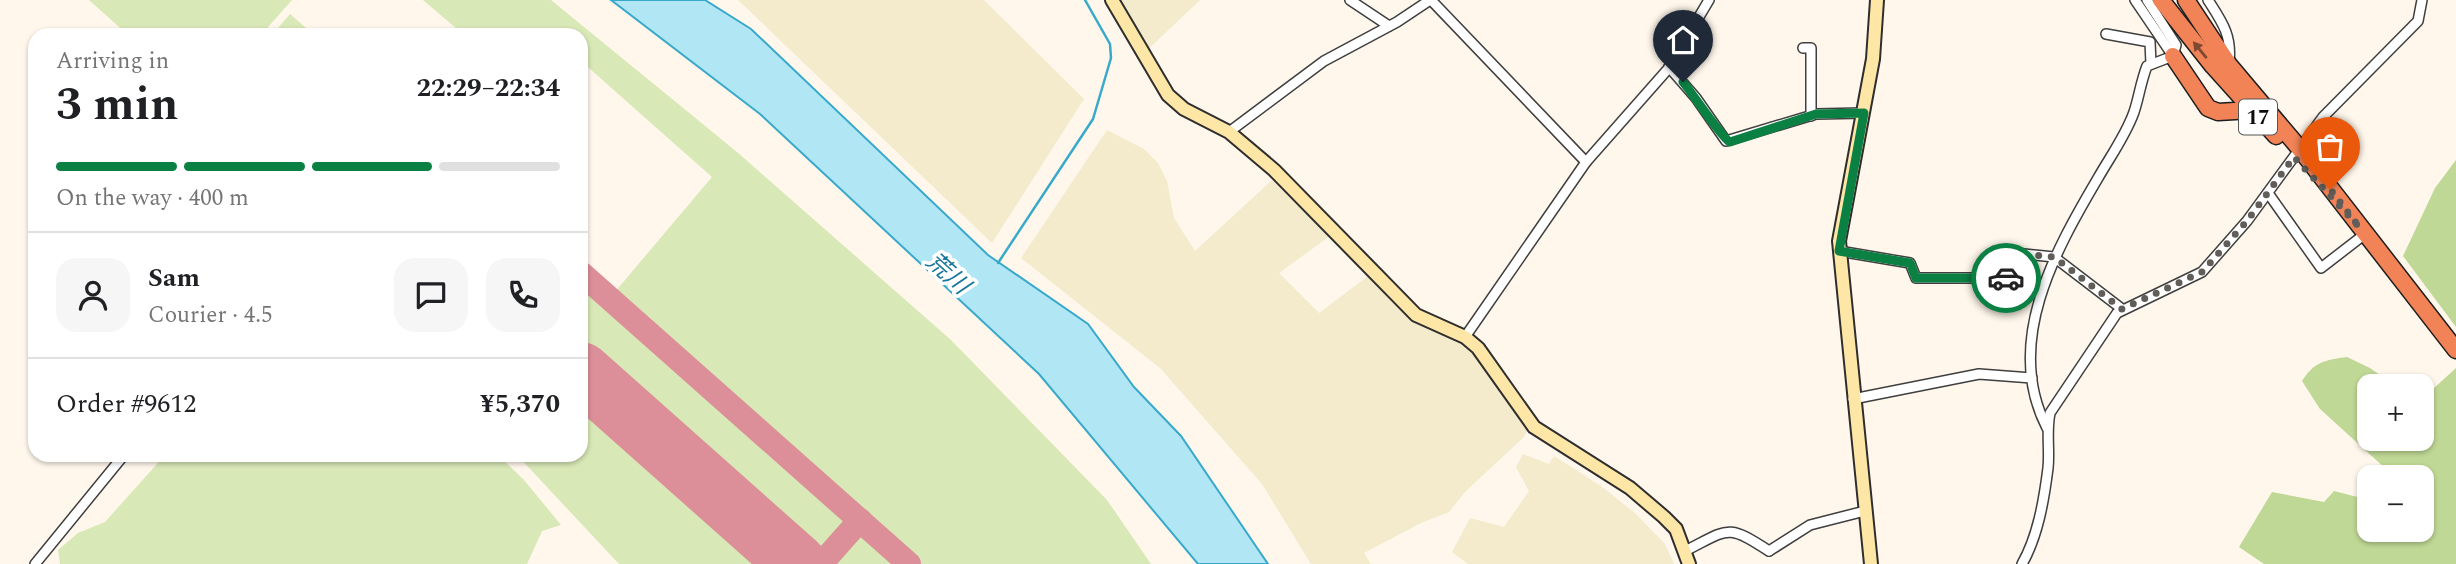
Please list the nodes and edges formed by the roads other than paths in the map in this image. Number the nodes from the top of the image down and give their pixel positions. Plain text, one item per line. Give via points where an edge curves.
1 (1112, 0) edge
2 (1350, 0) edge
3 (1430, 0) edge
4 (1709, 0) edge
5 (1877, 0) edge
6 (2135, 0) edge
7 (2147, 0) edge
8 (2161, 0) edge
9 (2186, 0) edge
10 (2208, 0) edge
11 (2422, 0) edge
12 (1389, 26) junction
13 (2106, 34) dead end
14 (1803, 48) dead end
15 (2173, 56) junction
16 (2151, 64) junction
17 (2229, 65) junction
18 (1669, 67) junction
19 (2252, 110) junction
20 (1864, 113) junction
21 (1811, 116) junction
22 (1229, 132) junction
23 (2297, 153) junction
24 (1586, 162) junction
25 (2268, 193) junction
26 (2363, 231) junction
27 (1839, 251) junction
28 (2054, 257) junction
29 (2122, 309) junction
30 (1465, 337) junction
31 (2456, 350) edge
32 (2032, 378) junction
33 (1853, 399) junction
34 (2047, 428) junction
35 (118, 462) edge
36 (1865, 511) junction
37 (1685, 551) junction
38 (1769, 551) junction
39 (35, 564) edge
40 (1689, 564) edge
41 (1768, 564) edge
42 (1871, 564) edge
43 (2022, 564) edge

1 - 22 street via 1168,95 1184,109
2 - 12 street
3 - 12 street
3 - 24 street
4 - 18 street
5 - 20 street
6 - 15 street
7 - 15 street via 2176,44
19 -> 8 highway, 17
9 - 17 highway, 17
10 - 17 street via 2228,30
11 - 23 street via 2418,21 2323,117
12 - 22 street via 1324,61
13 - 16 street via 2150,42
14 - 21 street via 1811,48
15 - 16 street
15 - 19 highway via 2208,108 2218,112
16 - 28 street via 2129,122
17 - 23 highway, 17
18 - 21 street via 1726,141
18 - 24 street
19 - 23 highway, 17
20 - 21 street
20 - 27 street
22 - 30 street via 1275,170 1416,315
23 - 25 street
23 - 26 highway, 17
24 - 30 street
25 - 26 street via 2321,268
25 - 29 street via 2202,272
26 - 31 highway, 17
27 - 28 street via 1910,263 1916,278 2007,278 2015,253
27 - 33 street
28 - 29 street
28 - 32 street via 2036,311
29 - 34 street via 2050,413
30 - 37 street via 1492,365 1534,427 1630,488 1676,529
32 - 33 street via 1979,374
32 - 34 street
33 - 36 street
34 - 43 street via 2048,466 2029,552
35 - 39 street
36 - 38 street via 1810,525
36 - 42 street
37 - 38 street via 1726,530 1735,530
37 - 40 street
38 - 41 street

